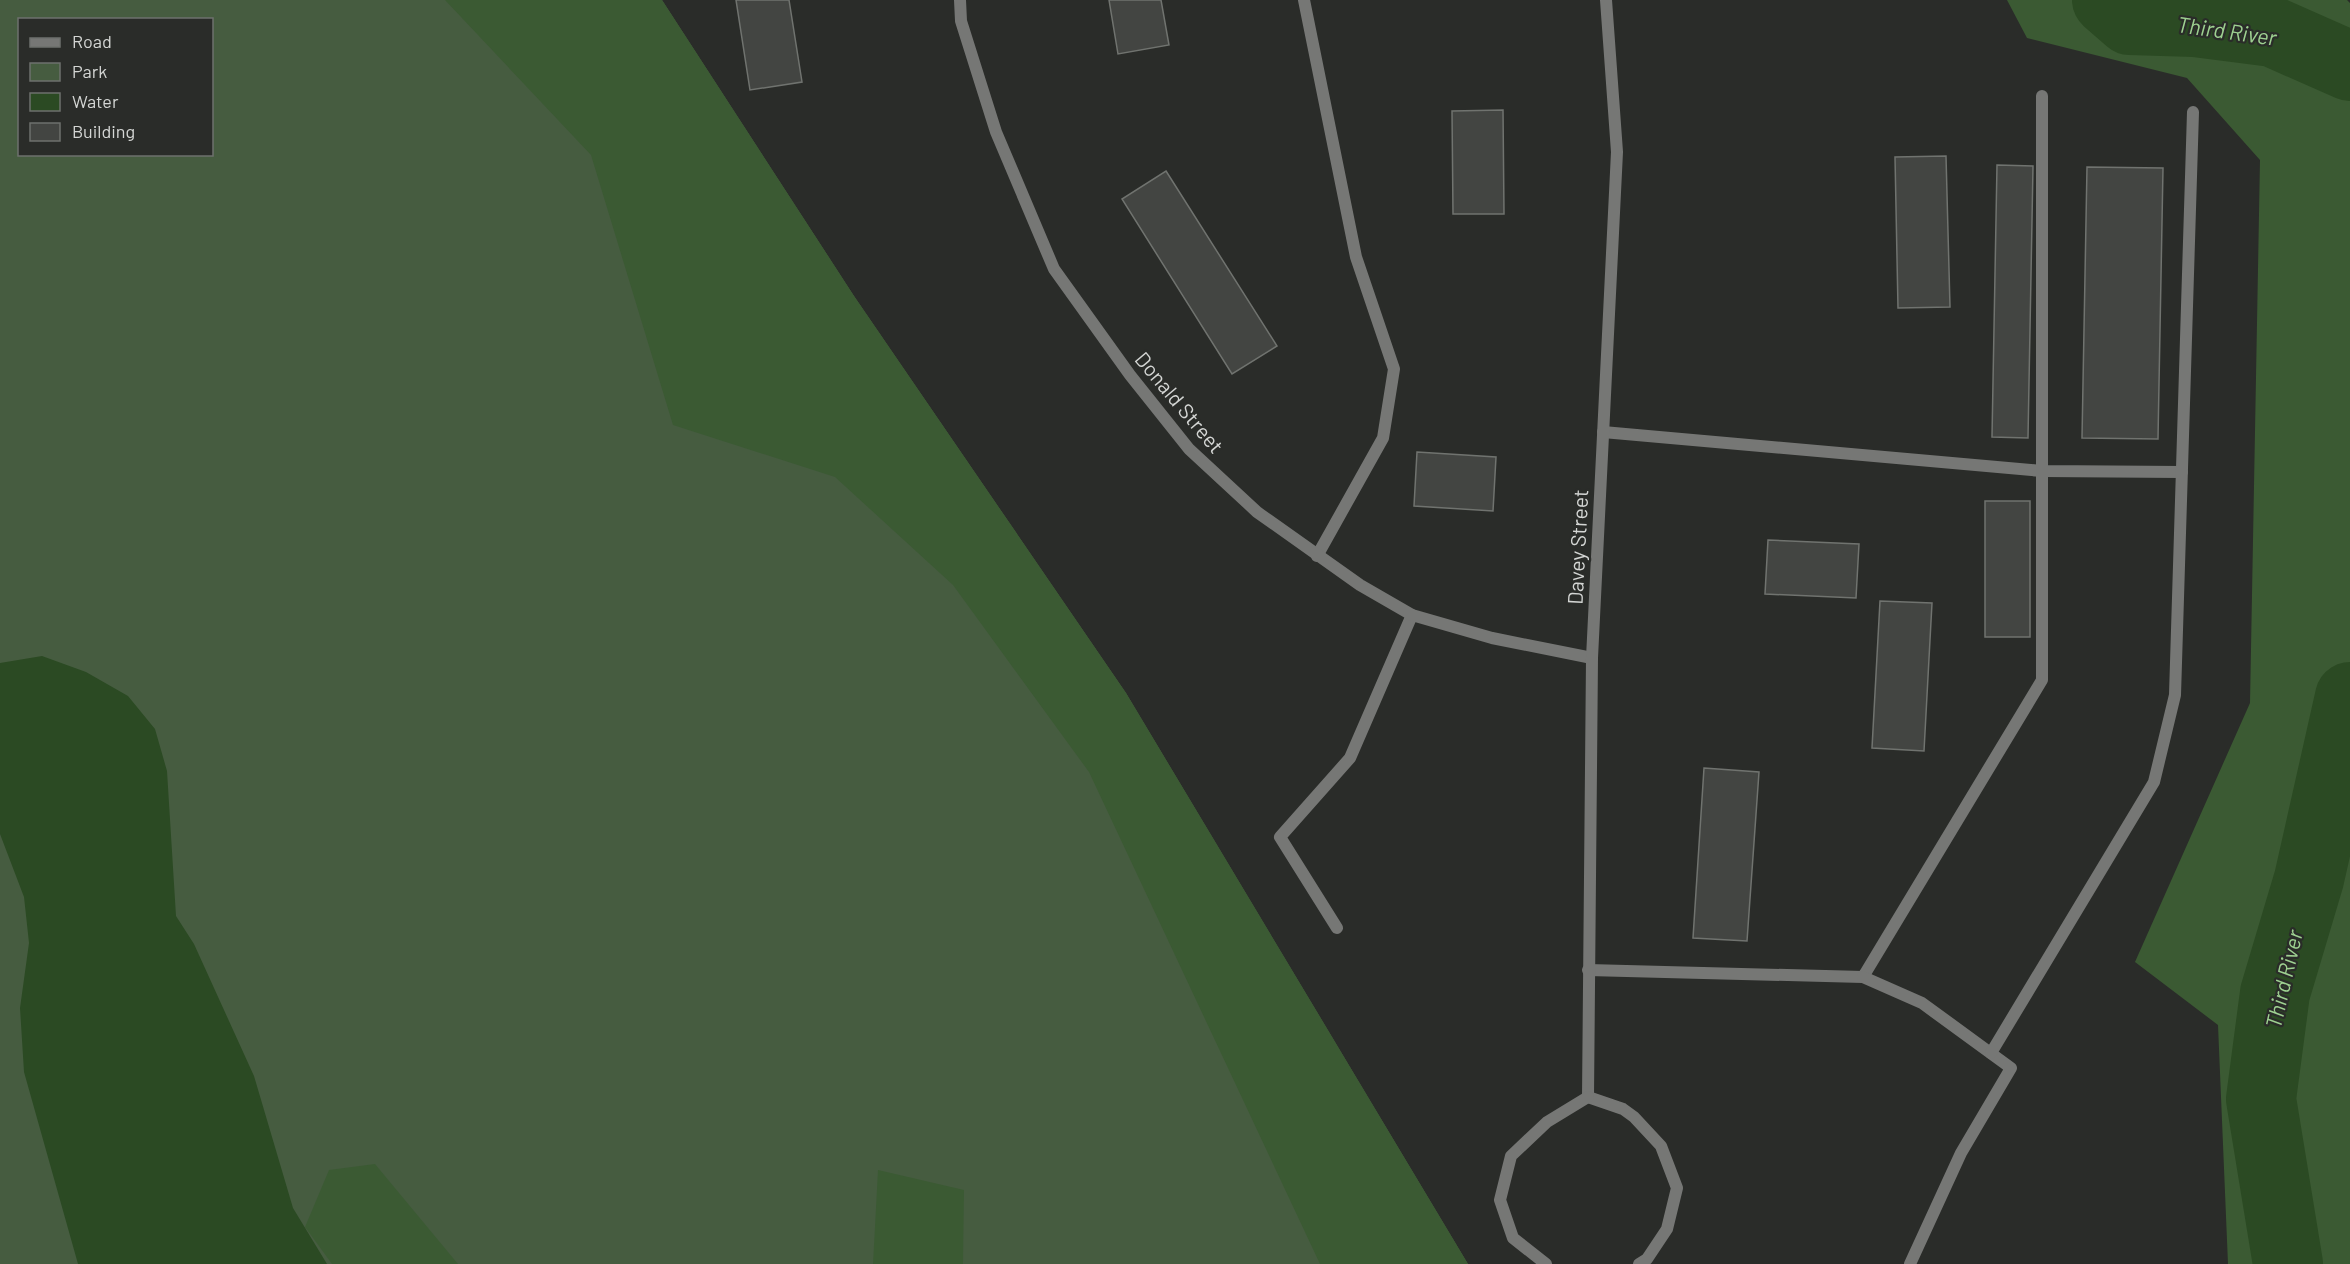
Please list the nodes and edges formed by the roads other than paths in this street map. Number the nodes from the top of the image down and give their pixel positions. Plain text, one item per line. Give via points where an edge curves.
1 (960, 0) edge
2 (1304, 0) edge
3 (1606, 0) edge
4 (2042, 96) dead end
5 (2193, 112) dead end
6 (1602, 432) junction
7 (2042, 471) junction
8 (2182, 472) junction
9 (1317, 556) junction
10 (1412, 615) junction
11 (1592, 658) junction
12 (1337, 928) dead end
13 (1588, 970) junction
14 (1863, 977) junction
15 (1991, 1053) junction
16 (1588, 1097) junction
17 (1545, 1264) edge
18 (1639, 1264) edge
19 (1910, 1264) edge

1 - 9 street, Donald Street via 961,21 996,132 1054,269 1189,449 1257,512
2 - 9 street via 1356,257 1394,369 1383,438
3 - 6 street, Davey Street via 1617,152
4 - 7 street
5 - 8 street
6 - 7 street
6 - 11 street, Davey Street
7 - 8 street
7 - 14 street via 2042,680
8 - 15 street via 2175,695 2154,782
9 - 10 street, Donald Street
10 - 11 street, Donald Street via 1492,638
10 - 12 street via 1350,758 1280,837
11 - 13 street, Davey Street
13 - 14 street
13 - 16 street, Davey Street
14 - 15 street via 1922,1003
15 - 19 street via 2011,1068 1961,1153
16 - 17 street via 1547,1122 1511,1156 1500,1200 1513,1238
16 - 18 street via 1634,1117 1662,1146 1677,1188 1667,1229 1647,1259

